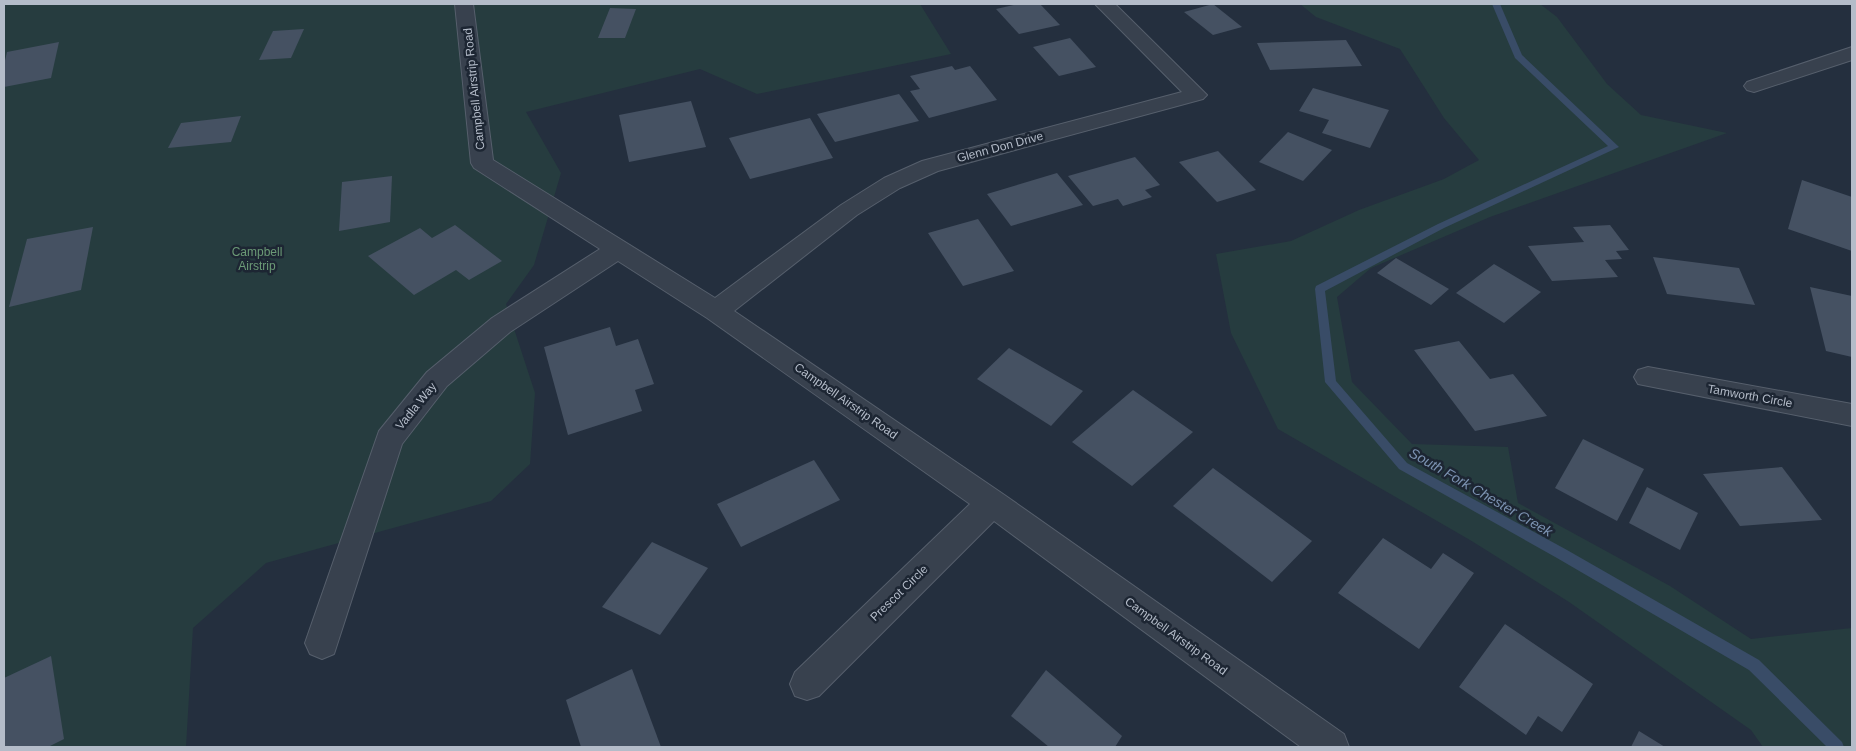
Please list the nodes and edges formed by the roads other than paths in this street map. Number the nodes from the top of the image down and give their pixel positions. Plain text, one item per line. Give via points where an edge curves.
1 (464, 4) edge
2 (1104, 4) edge
3 (1852, 53) edge
4 (1754, 86) dead end
5 (618, 249) junction
6 (716, 311) junction
7 (1648, 377) dead end
8 (1852, 414) edge
9 (992, 502) junction
10 (322, 643) dead end
11 (807, 684) dead end
12 (1331, 747) edge

1 - 5 street, Campbell Airstrip Road via 482,163
2 - 6 street, Glenn Don Drive via 1196,95 930,166 892,183 849,210
3 - 4 street
5 - 6 street, Campbell Airstrip Road
5 - 10 street, Vadla Way via 501,325 437,379 389,439
6 - 9 street, Campbell Airstrip Road
7 - 8 street, Tamworth Circle
9 - 11 street, Prescot Circle
9 - 12 street, Campbell Airstrip Road

